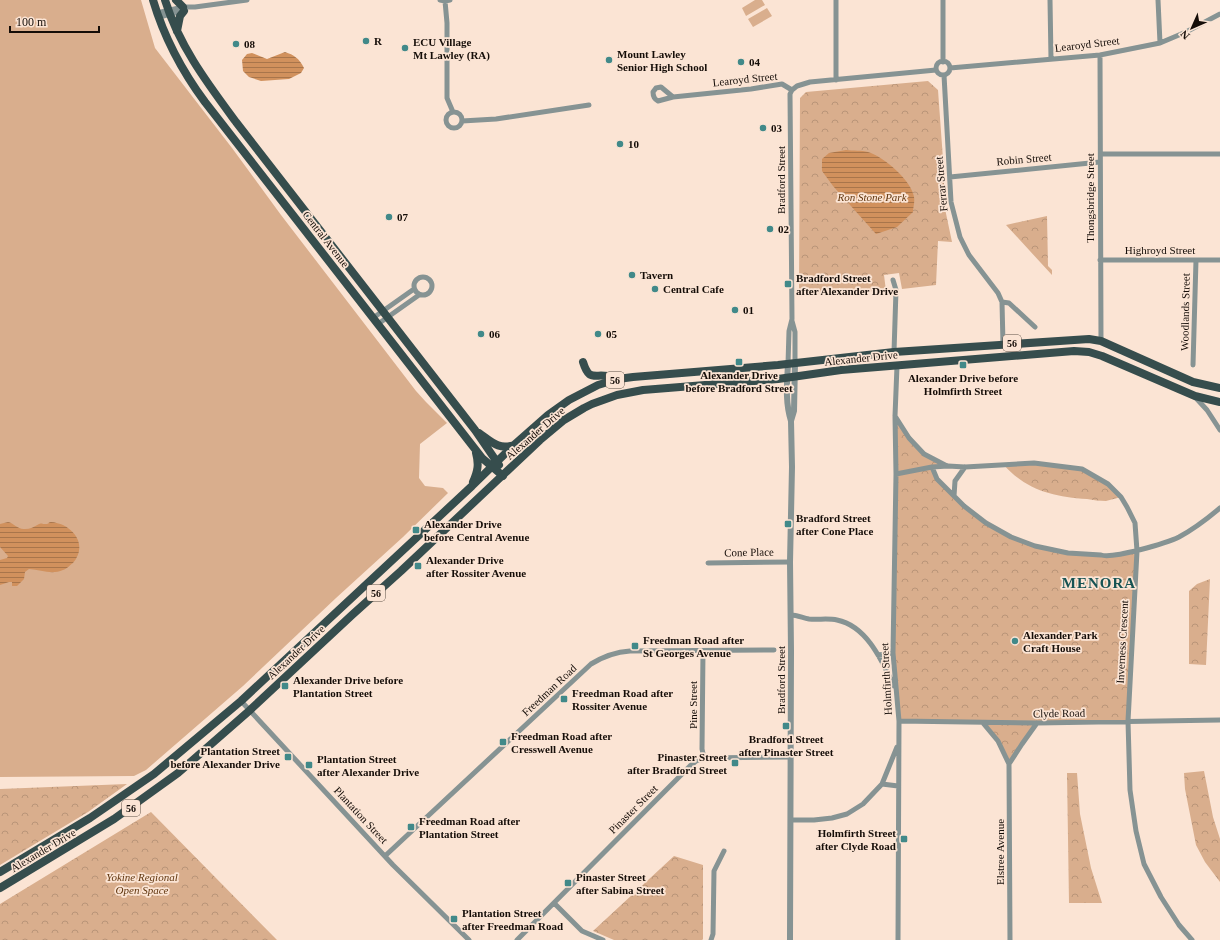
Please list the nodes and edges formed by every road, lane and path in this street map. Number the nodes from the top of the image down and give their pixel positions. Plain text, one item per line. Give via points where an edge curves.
1 (153, 0) edge
2 (165, 0) edge
3 (176, 0) edge
4 (247, 0) edge
5 (445, 0) edge
6 (836, 0) edge
7 (943, 0) edge
8 (1050, 0) edge
9 (1158, 0) edge
10 (183, 9) junction
11 (169, 12) junction
12 (1220, 14) edge
13 (158, 15) junction
14 (176, 31) junction
15 (1160, 43) junction
16 (1100, 55) junction
17 (1051, 59) junction
18 (943, 62) junction
19 (950, 68) junction
20 (936, 70) junction
21 (944, 75) junction
22 (836, 80) junction
23 (792, 90) junction
24 (673, 97) dead end
25 (589, 105) dead end
26 (453, 112) junction
27 (462, 121) junction
28 (1100, 154) junction
29 (1220, 154) edge
30 (1100, 162) junction
31 (950, 176) junction
32 (1100, 260) junction
33 (1196, 260) junction
34 (1220, 260) edge
35 (893, 280) dead end
36 (414, 289) junction
37 (419, 295) junction
38 (1002, 302) junction
39 (385, 314) junction
40 (376, 321) junction
41 (1035, 327) dead end
42 (1101, 341) junction
43 (1003, 344) junction
44 (894, 352) junction
45 (583, 362) dead end
46 (791, 364) junction
47 (1193, 365) dead end
48 (897, 366) junction
49 (791, 377) junction
50 (618, 379) junction
51 (1220, 388) edge
52 (1194, 396) junction
53 (1220, 402) edge
54 (895, 416) junction
55 (475, 430) junction
56 (1220, 430) edge
57 (514, 445) junction
58 (475, 450) junction
59 (494, 464) junction
60 (948, 466) junction
61 (932, 467) junction
62 (965, 467) junction
63 (896, 474) junction
64 (504, 475) junction
65 (472, 486) junction
66 (954, 496) junction
67 (1220, 508) edge
68 (1137, 550) junction
69 (790, 562) junction
70 (708, 563) dead end
71 (791, 615) junction
72 (774, 650) dead end
73 (703, 651) junction
74 (894, 653) junction
75 (878, 655) junction
76 (895, 688) junction
77 (241, 701) junction
78 (250, 711) junction
79 (1220, 720) edge
80 (899, 721) junction
81 (1128, 721) junction
82 (983, 723) junction
83 (1037, 723) junction
84 (898, 744) junction
85 (791, 757) junction
86 (704, 758) junction
87 (1010, 764) junction
88 (882, 784) junction
89 (898, 786) junction
90 (791, 820) junction
91 (724, 851) dead end
92 (385, 856) junction
93 (0, 872) edge
94 (0, 888) edge
95 (554, 903) junction
96 (469, 940) edge
97 (517, 940) edge
98 (603, 940) edge
99 (711, 940) edge
100 (790, 940) edge
101 (898, 940) edge
102 (1010, 940) edge
103 (1192, 940) edge

1 - 13 main road, Central Avenue
2 - 11 main road, Central Avenue
3 - 10 main road
4 - 10 street
5 - 26 street via 447,98
6 - 22 street
7 - 18 street
8 - 17 street
9 - 15 street
10 - 11 street
10 - 14 main road
11 - 13 street
11 - 14 main road, Central Avenue
12 - 15 street, Learoyd Street
13 - 40 main road, Central Avenue via 173,52 196,89
14 - 39 main road, Central Avenue via 199,70 236,122
15 - 16 street, Learoyd Street
16 - 17 street, Learoyd Street
16 - 28 street, Thongsbridge Street
17 - 19 street, Learoyd Street
18 - 19 street
18 - 20 street via 938,64
19 - 21 street
20 - 21 street
20 - 22 street, Learoyd Street
21 - 31 street, Ferrar Street
22 - 23 street, Learoyd Street via 803,83
23 - 24 street, Learoyd Street via 782,84
23 - 46 street, Bradford Street via 792,319 796,332
25 - 27 street via 479,121
26 - 27 street via 460,114
26 - 27 street via 446,116 447,126 456,128
28 - 29 street
28 - 30 street, Thongsbridge Street
30 - 31 street, Robin Street
30 - 32 street, Thongsbridge Street
31 - 38 street, Ferrar Street via 951,202 960,237 969,255
32 - 33 street, Highroyd Street
32 - 42 street, Thongsbridge Street
33 - 34 street, Highroyd Street
33 - 47 street, Woodlands Street
35 - 44 street via 896,290
36 - 37 street
36 - 37 street via 415,281 419,278 425,277 430,281 431,292 425,296
36 - 39 street
37 - 39 street
38 - 41 street, Ferrar Street via 1009,303
38 - 43 street, Ferrar Street
39 - 40 street
39 - 55 main road, Central Avenue
40 - 58 main road, Central Avenue
42 - 43 main road, Alexander Drive / 56 via 1089,339
42 - 51 main road, Alexander Drive / 56 via 1193,382
43 - 44 main road, Alexander Drive / 56
44 - 46 main road, Alexander Drive / 56
45 - 50 main road via 587,372 593,376
46 - 49 street, Bradford Street
46 - 50 main road, Alexander Drive / 56
48 - 49 main road, Alexander Drive / 56
48 - 52 main road, Alexander Drive / 56 via 1074,351 1089,352
48 - 54 street, Holmfirth Street
49 - 64 main road, Alexander Drive / 56 via 644,390 617,395 592,404 556,426
49 - 69 street, Bradford Street via 794,411 791,421
50 - 57 main road, Alexander Drive / 56 via 598,385 569,400
52 - 53 main road, Alexander Drive / 56
52 - 56 street
54 - 60 street via 909,438 924,454
54 - 63 street, Holmfirth Street
55 - 57 main road via 498,446 506,448
55 - 59 main road, Central Avenue
57 - 59 main road, Alexander Drive / 56
58 - 59 main road, Central Avenue
58 - 65 main road via 478,464
59 - 64 main road, Central Avenue
59 - 65 main road, Alexander Drive / 56
60 - 61 street, Inverness Crescent
60 - 62 street, Inverness Crescent
61 - 63 street, Inverness Crescent
61 - 66 street via 937,479
62 - 66 street via 955,481
62 - 68 street, Inverness Crescent via 1034,463 1082,469 1108,484 1121,497 1134,523
63 - 74 street, Holmfirth Street
64 - 78 main road, Alexander Drive / 56
65 - 77 main road, Alexander Drive / 56
66 - 68 street via 986,523 1011,537 1035,546 1106,557
67 - 68 street via 1202,524 1178,538
68 - 81 street, Inverness Crescent
69 - 70 street, Cone Place
69 - 71 street, Bradford Street
71 - 75 street via 846,623 865,638
71 - 85 street, Bradford Street
72 - 73 street, Freedman Road
73 - 86 street, Pine Street
73 - 92 street, Freedman Road via 620,652 599,659
74 - 75 street
74 - 76 street, Holmfirth Street
75 - 76 street
76 - 80 street, Holmfirth Street
77 - 78 street, Plantation Street
77 - 93 main road, Alexander Drive / 56 via 149,778 90,818
78 - 92 street, Plantation Street
78 - 94 main road, Alexander Drive / 56 via 178,774 114,819
79 - 81 street, Clyde Road
80 - 82 street, Clyde Road
80 - 84 street, Holmfirth Street
81 - 83 street, Clyde Road
81 - 103 street, Inverness Crescent via 1130,790 1144,864 1174,918
82 - 83 street, Clyde Road
82 - 87 street, Elstree Avenue via 998,741
83 - 87 street
84 - 88 street
84 - 89 street, Holmfirth Street
85 - 86 street
85 - 90 street, Bradford Street
86 - 95 street, Pinaster Street via 690,766
87 - 102 street, Elstree Avenue
88 - 89 street
88 - 90 street via 864,804 848,814 814,820
89 - 101 street, Holmfirth Street
90 - 100 street, Bradford Street
91 - 99 street via 714,871
92 - 96 street, Plantation Street
95 - 97 street, Pinaster Street
95 - 98 street via 582,930

